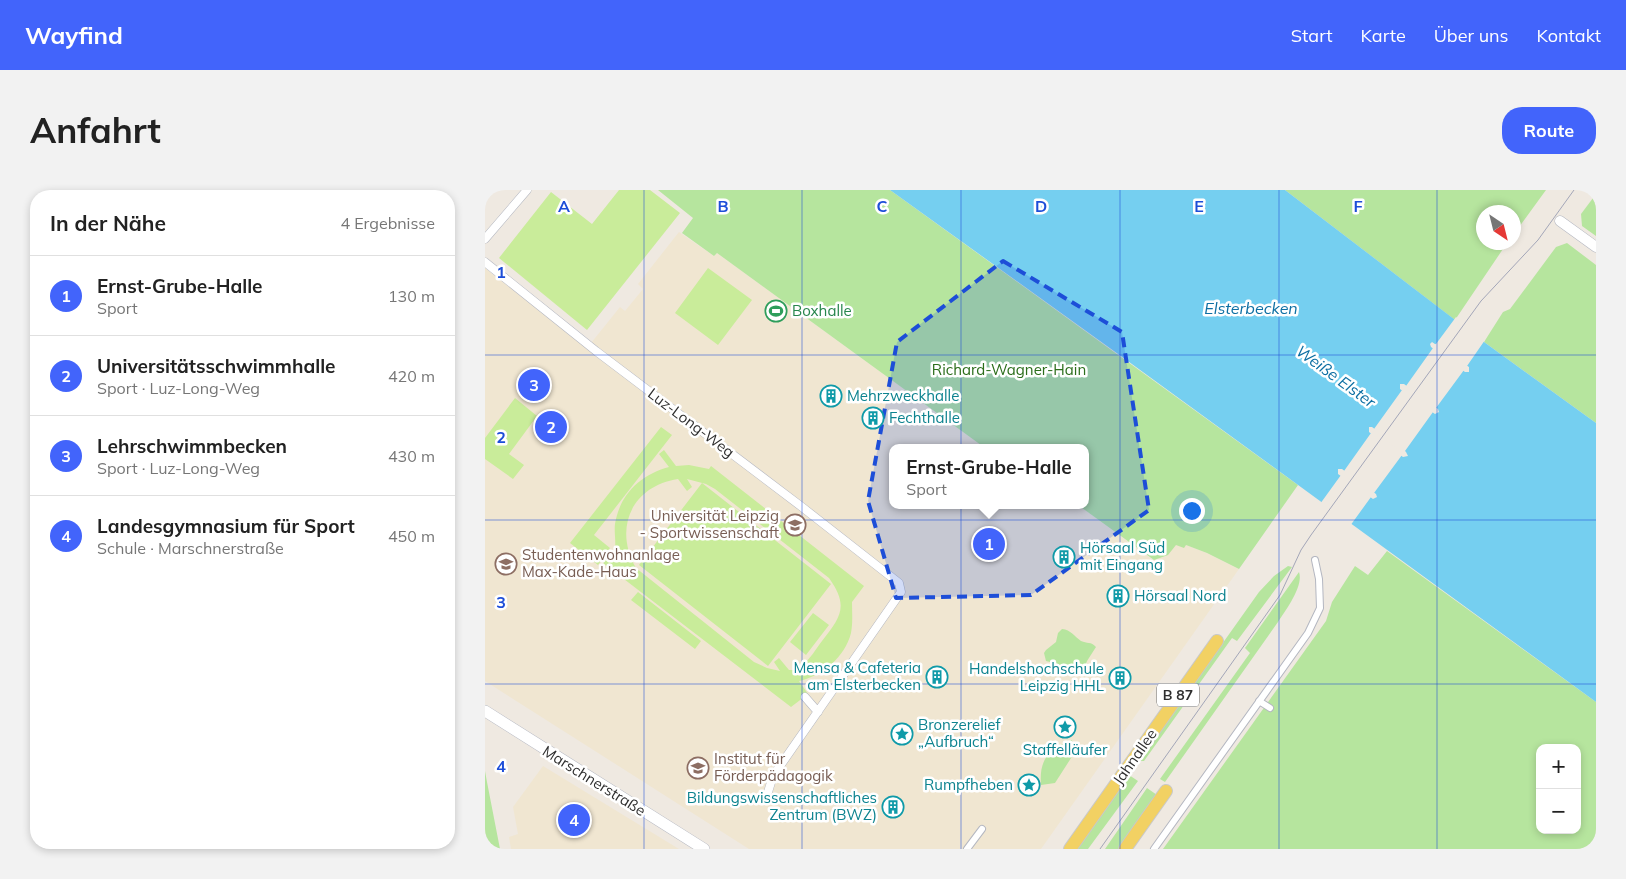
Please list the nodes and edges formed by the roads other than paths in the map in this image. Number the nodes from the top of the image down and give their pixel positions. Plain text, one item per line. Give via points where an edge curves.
1 (527, 190) edge
2 (1560, 221) dead end
3 (485, 239) edge
4 (1596, 247) edge
5 (485, 262) edge
6 (1315, 560) dead end
7 (1217, 641) dead end
8 (805, 697) dead end
9 (1259, 701) junction
10 (1270, 708) dead end
11 (485, 711) edge
12 (818, 712) junction
13 (1166, 791) dead end
14 (768, 792) dead end
15 (982, 829) dead end
16 (704, 849) edge
17 (967, 849) edge
18 (1070, 849) edge
19 (1125, 849) edge
20 (1154, 849) edge

1 - 3 street
2 - 4 street
5 - 12 street, Luz-Long-Weg via 595,351 899,583 901,592
6 - 9 street via 1320,608 1308,633
7 - 18 main road, Jahnallee / B 87
8 - 12 street
9 - 10 street
9 - 20 street
11 - 16 main road, Marschnerstraße
12 - 14 street via 773,776
13 - 19 main road
15 - 17 street

